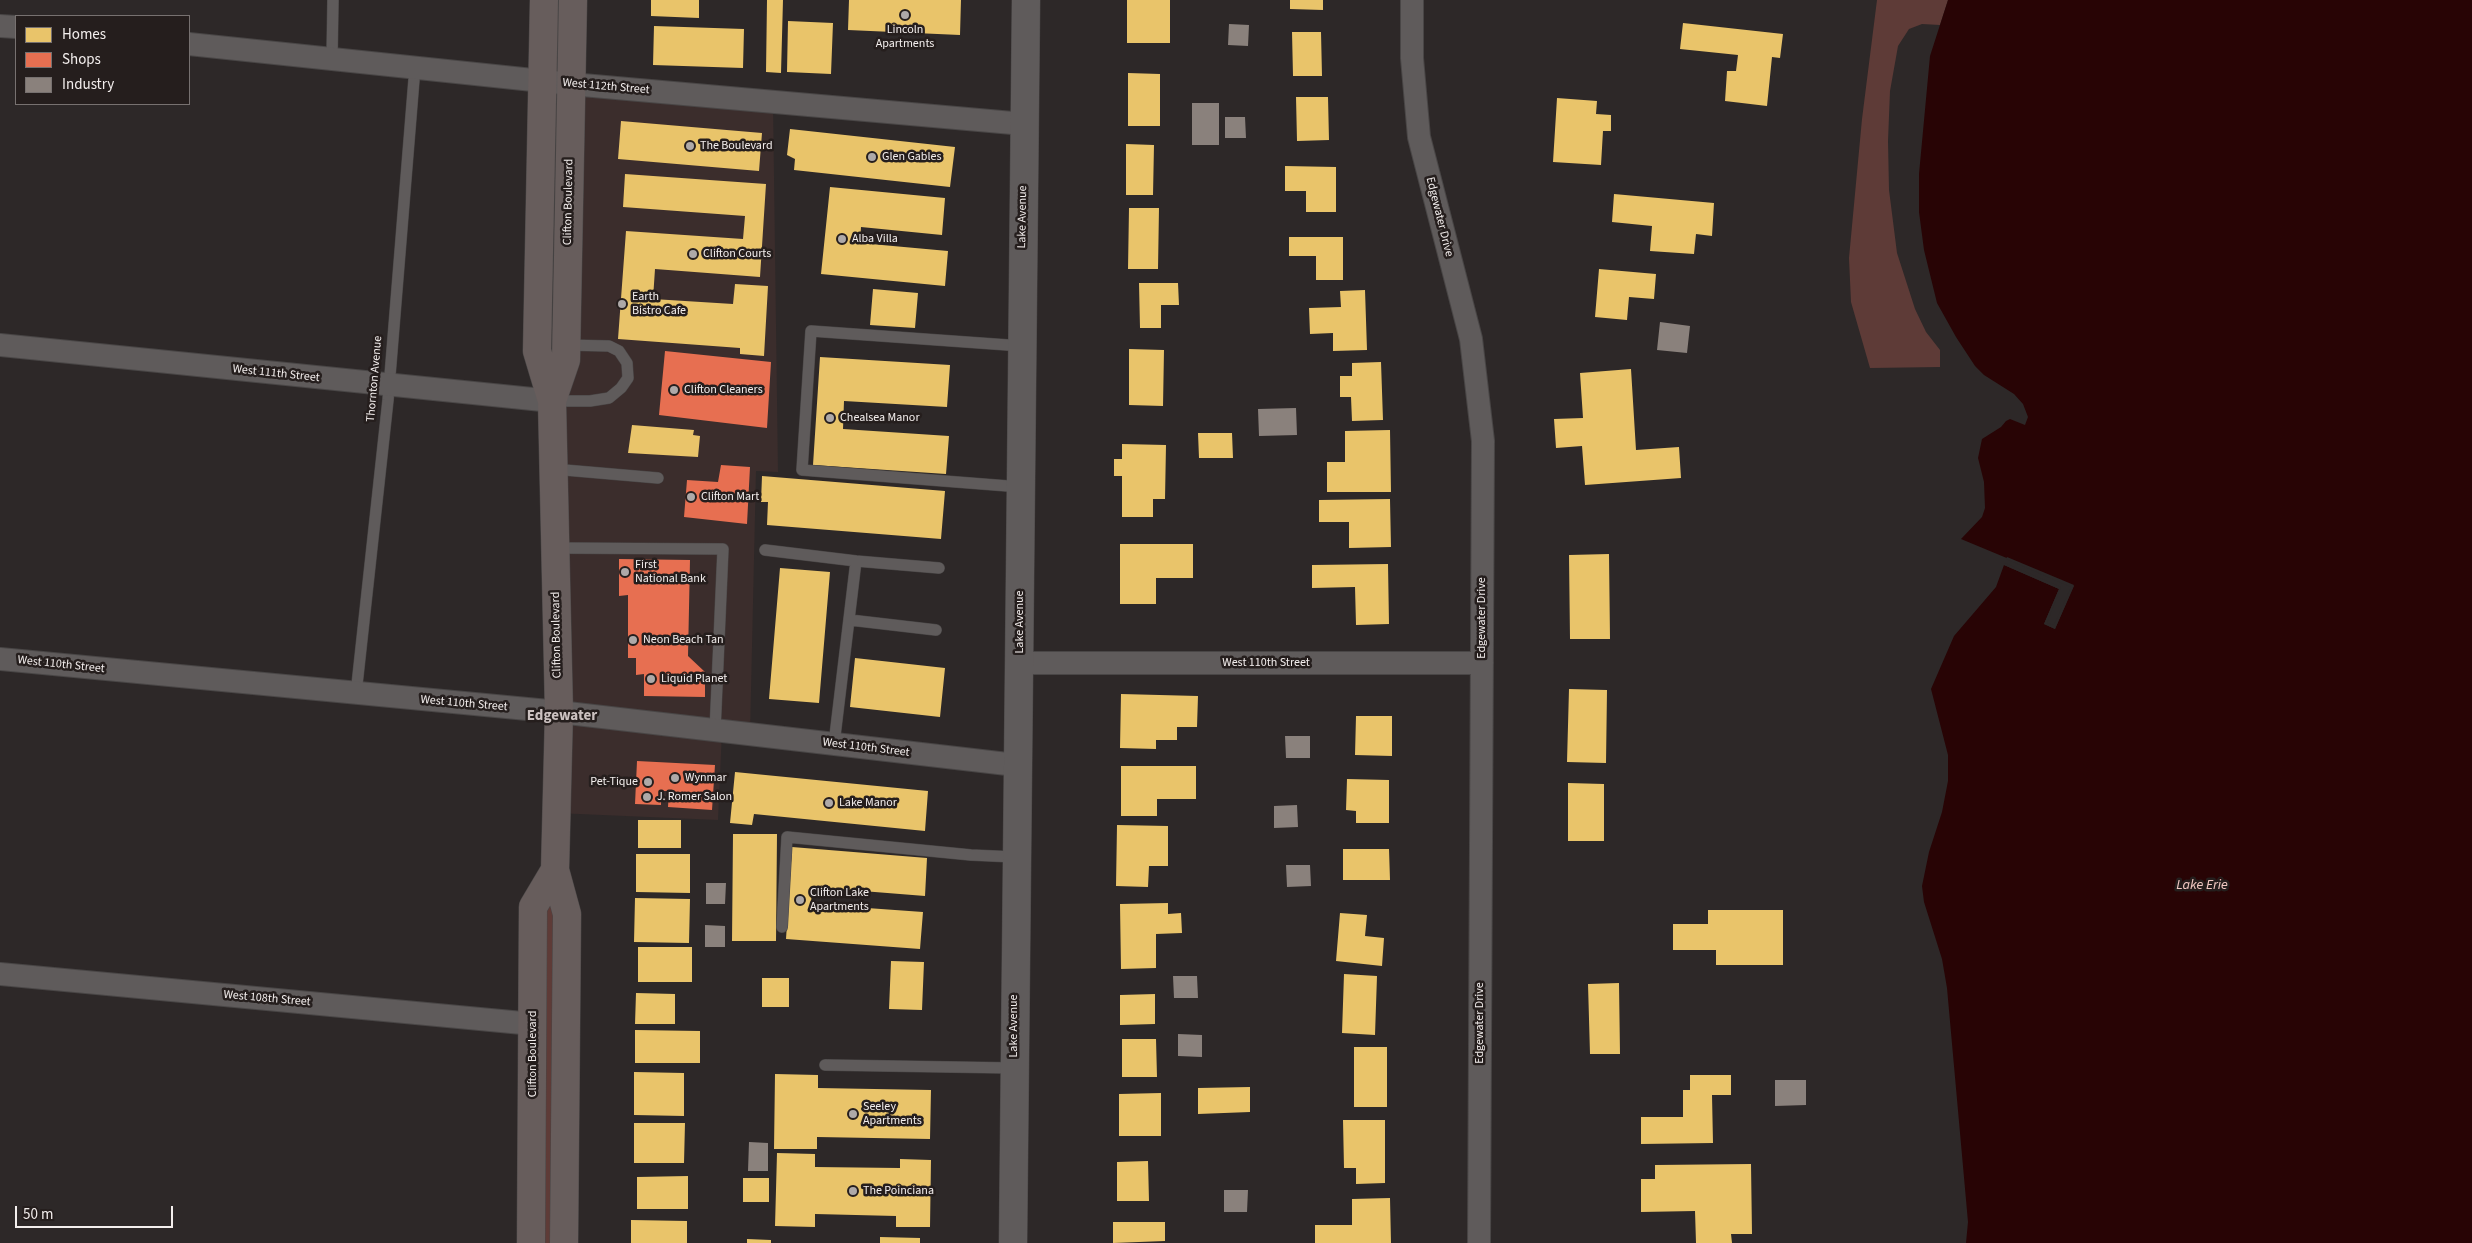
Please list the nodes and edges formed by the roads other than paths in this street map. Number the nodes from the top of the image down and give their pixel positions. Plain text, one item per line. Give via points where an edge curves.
1 (333, 0) edge
2 (544, 0) edge
3 (573, 0) edge
4 (1026, 0) edge
5 (1412, 0) edge
6 (0, 26) edge
7 (15, 27) edge
8 (190, 44) edge
9 (332, 58) junction
10 (415, 67) junction
11 (542, 81) junction
12 (571, 84) junction
13 (1024, 124) junction
14 (0, 345) edge
15 (566, 345) junction
16 (1022, 346) junction
17 (389, 386) junction
18 (552, 401) junction
19 (553, 469) junction
20 (658, 478) dead end
21 (1021, 487) junction
22 (555, 548) junction
23 (765, 550) dead end
24 (856, 561) junction
25 (939, 568) dead end
26 (850, 620) junction
27 (936, 630) dead end
28 (0, 659) edge
29 (1020, 663) junction
30 (1482, 663) junction
31 (356, 694) junction
32 (559, 712) junction
33 (715, 731) junction
34 (834, 744) junction
35 (1016, 765) junction
36 (1015, 857) junction
37 (555, 870) junction
38 (782, 927) dead end
39 (0, 974) edge
40 (533, 1024) junction
41 (825, 1065) dead end
42 (1014, 1068) junction
43 (531, 1243) edge
44 (564, 1243) edge
45 (1013, 1243) edge
46 (1478, 1243) edge

1 - 9 lane
2 - 11 main road, Clifton Boulevard
3 - 12 main road, Clifton Boulevard
4 - 13 street, Lake Avenue
5 - 30 street, Edgewater Drive via 1412,58 1419,137 1471,339 1483,441
6 - 7 street
8 - 9 street, West 112th Street
9 - 10 street, West 112th Street
10 - 11 street, West 112th Street
10 - 17 lane, Thornton Avenue
11 - 12 street, West 112th Street
11 - 18 main road, Clifton Boulevard via 537,351
12 - 13 street, West 112th Street
12 - 15 main road, Clifton Boulevard
13 - 16 street, Lake Avenue
14 - 17 street, West 111th Street
15 - 18 main road, Clifton Boulevard via 566,360
15 - 18 lane via 609,346 619,351 627,363 628,378 609,398
16 - 21 street, Lake Avenue
16 - 21 lane via 812,332 802,470
17 - 18 street, West 111th Street
17 - 31 lane, Thornton Avenue
18 - 19 main road, Clifton Boulevard
19 - 20 lane
19 - 22 main road, Clifton Boulevard
21 - 29 street, Lake Avenue
22 - 32 main road, Clifton Boulevard
22 - 33 lane via 723,550
23 - 24 lane
24 - 25 lane
24 - 26 lane
26 - 27 lane
26 - 34 lane
28 - 31 street, West 110th Street
29 - 30 street, West 110th Street
29 - 35 street, Lake Avenue
30 - 46 street, Edgewater Drive
31 - 32 street, West 110th Street
32 - 33 street, West 110th Street
32 - 37 main road, Clifton Boulevard
33 - 34 street, West 110th Street
34 - 35 street, West 110th Street
35 - 36 street, Lake Avenue
36 - 38 lane via 787,837
36 - 42 street, Lake Avenue
37 - 40 main road, Clifton Boulevard via 533,907
37 - 44 main road, Clifton Boulevard via 567,914
39 - 40 street, West 108th Street
40 - 43 main road, Clifton Boulevard
41 - 42 lane
42 - 45 street, Lake Avenue

